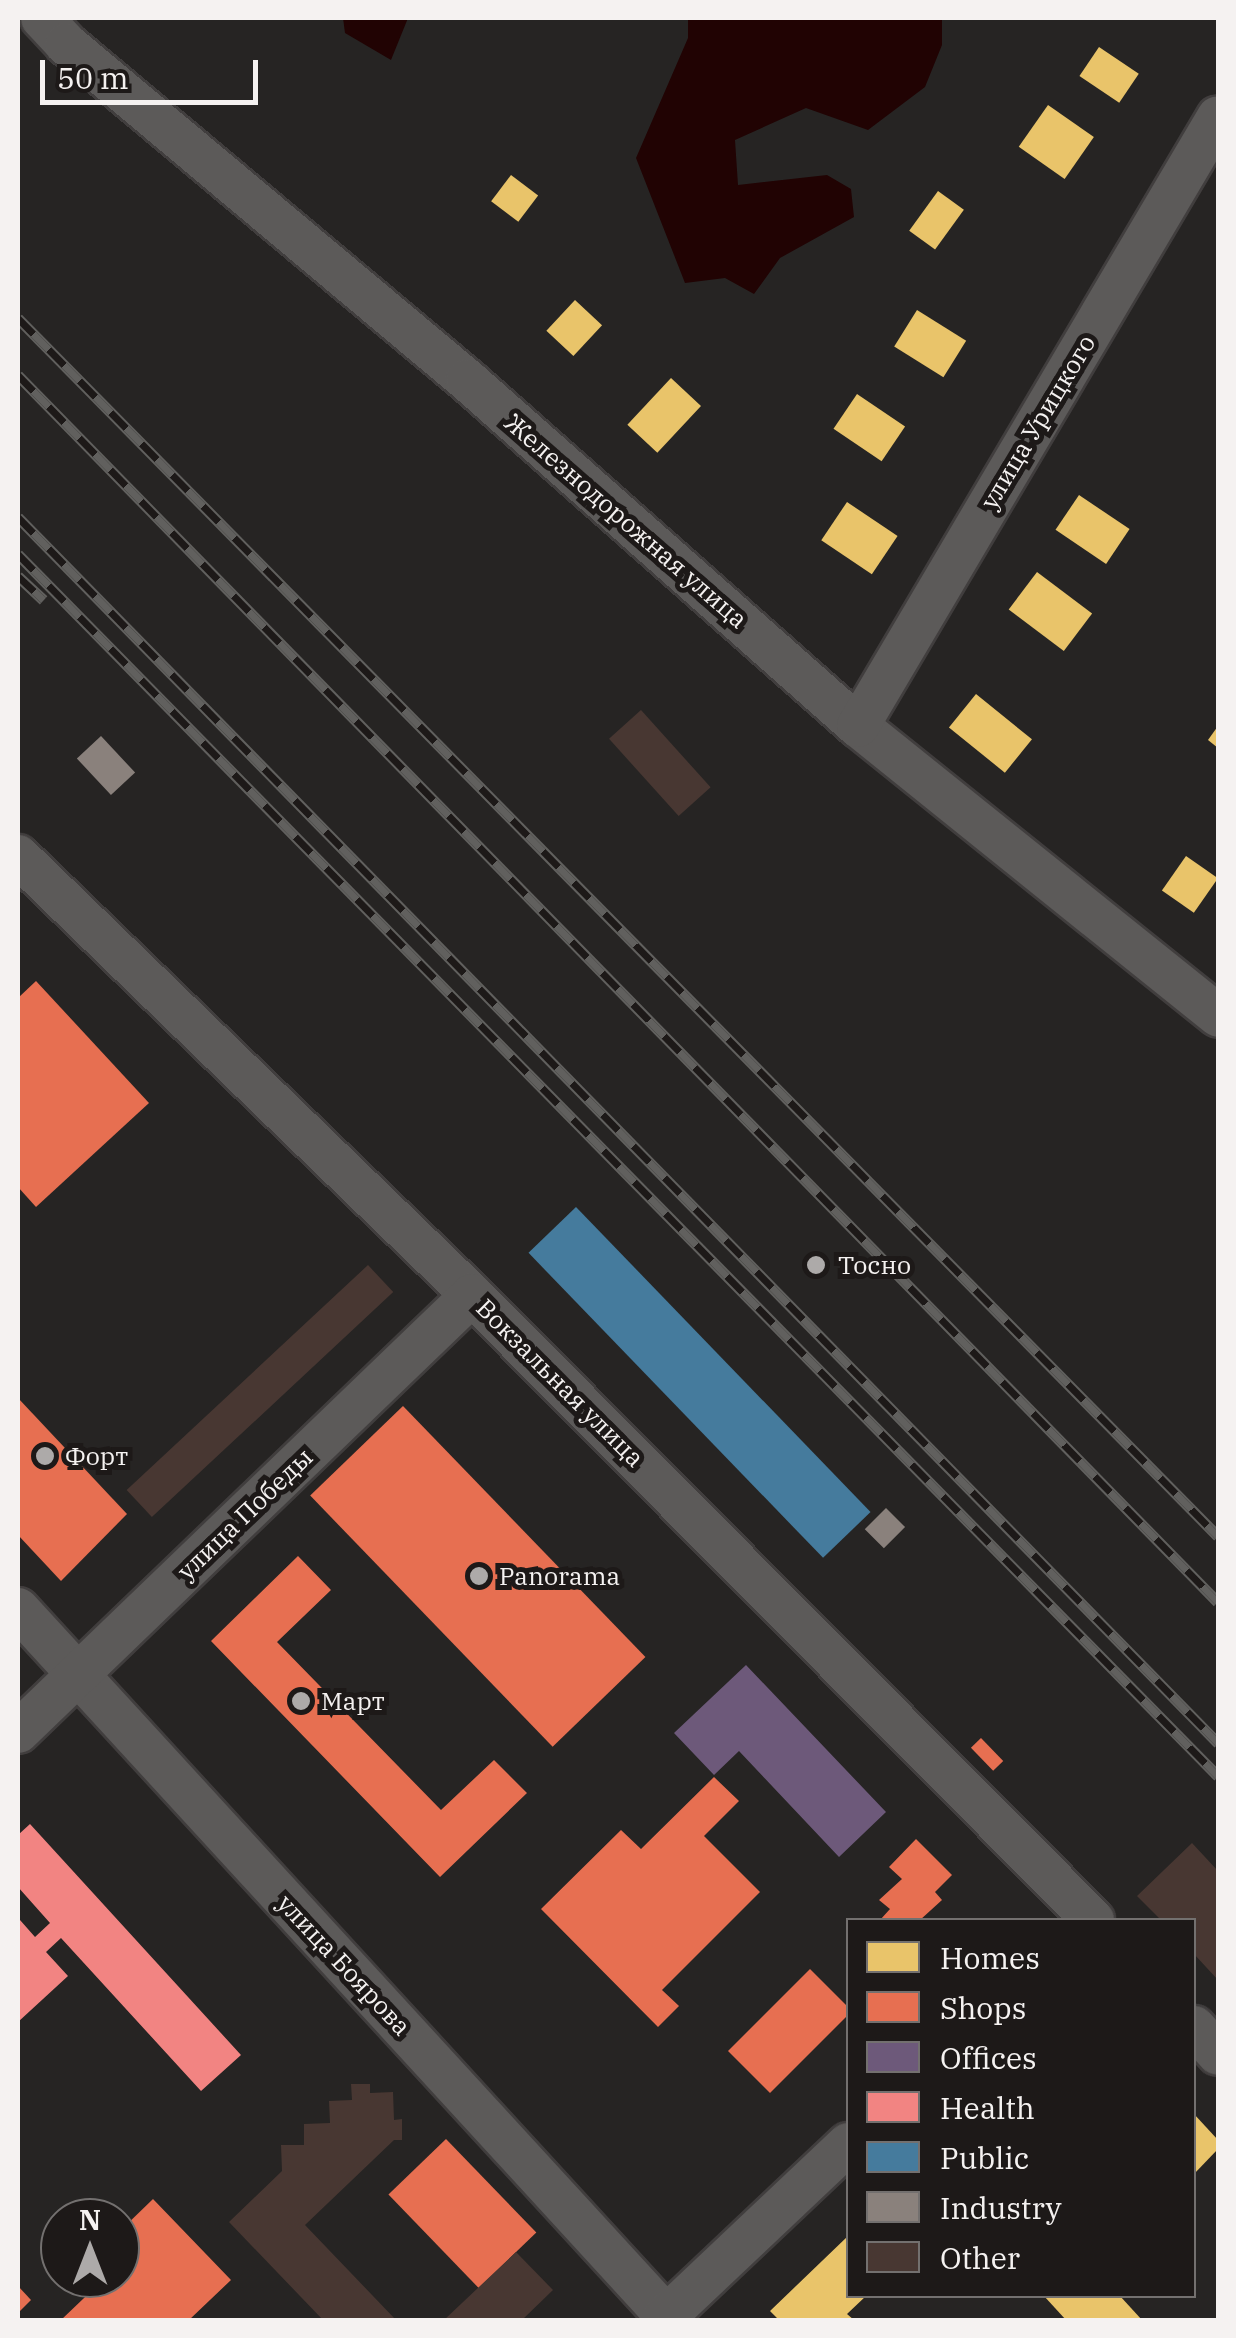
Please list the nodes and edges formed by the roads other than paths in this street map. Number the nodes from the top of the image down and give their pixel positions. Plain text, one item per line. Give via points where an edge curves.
1 (42, 18) edge
2 (1218, 117) edge
3 (858, 726) junction
4 (18, 856) edge
5 (1218, 1014) edge
6 (472, 1295) junction
7 (18, 1610) edge
8 (77, 1674) junction
9 (18, 1732) edge
10 (1087, 1918) edge
11 (1196, 2030) edge
12 (1218, 2054) edge
13 (846, 2146) edge
14 (666, 2319) edge

1 - 3 street, Железнодорожная улица via 467,380
2 - 3 street, улица Урицкого
3 - 5 street, Железнодорожная улица
4 - 6 street, Вокзальная улица
6 - 8 street, улица Победы
6 - 10 street, Вокзальная улица
7 - 8 street, улица Боярова
8 - 9 street, улица Победы
8 - 14 street, улица Боярова
11 - 12 street
13 - 14 street

